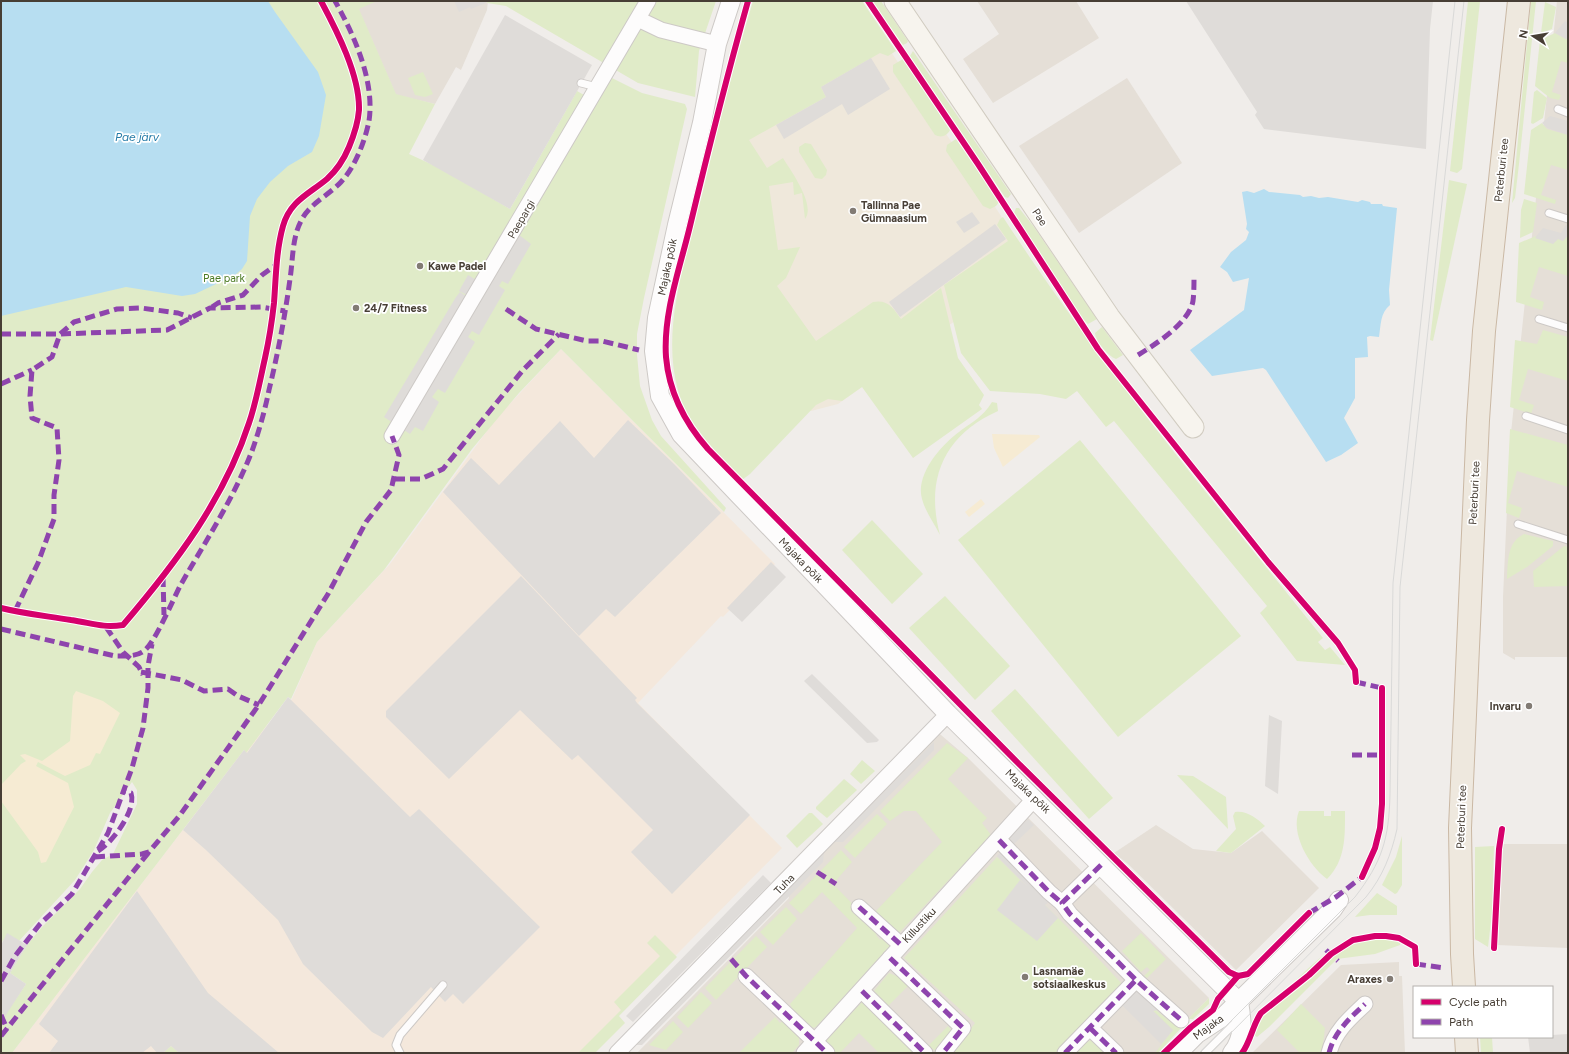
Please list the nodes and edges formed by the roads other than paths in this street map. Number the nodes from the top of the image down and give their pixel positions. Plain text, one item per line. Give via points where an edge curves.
1 (648, 1) edge
2 (731, 1) edge
3 (895, 1) edge
4 (1519, 1) edge
5 (638, 19) junction
6 (717, 44) junction
7 (581, 83) dead end
8 (600, 83) junction
9 (1558, 109) dead end
10 (1568, 113) edge
11 (1550, 213) dead end
12 (1568, 219) edge
13 (1539, 319) dead end
14 (1568, 328) edge
15 (1526, 416) dead end
16 (1193, 427) dead end
17 (1568, 430) edge
18 (392, 436) dead end
19 (1518, 524) dead end
20 (1568, 540) edge
21 (948, 714) junction
22 (1035, 798) junction
23 (999, 840) junction
24 (1102, 864) junction
25 (1339, 900) dead end
26 (1062, 903) junction
27 (859, 907) dead end
28 (901, 945) junction
29 (890, 958) junction
30 (746, 976) dead end
31 (1136, 980) junction
32 (443, 985) dead end
33 (1464, 986) edge
34 (862, 991) junction
35 (1364, 1004) dead end
36 (1240, 1010) junction
37 (1181, 1020) dead end
38 (1090, 1028) junction
39 (1466, 1038) edge
40 (816, 1041) junction
41 (400, 1053) edge
42 (617, 1053) edge
43 (804, 1053) edge
44 (827, 1053) edge
45 (925, 1053) edge
46 (943, 1053) edge
47 (1065, 1053) edge
48 (1116, 1053) edge
49 (1178, 1053) edge
50 (1205, 1053) edge
51 (1232, 1053) edge
52 (1329, 1053) edge
53 (1467, 1053) edge

1 - 5 street, Paepargi
2 - 6 street, Majaka põik
3 - 16 main road, Pae via 1109,317
4 - 33 highway, Peterburi tee via 1484,331 1478,420 1460,828
5 - 6 street via 661,30
5 - 8 street, Paepargi
6 - 21 street, Majaka põik via 702,123 657,318 654,351 660,396 681,434
7 - 8 lane via 593,86
8 - 18 street, Paepargi
9 - 10 lane
11 - 12 lane
13 - 14 lane
15 - 17 lane
19 - 20 lane
21 - 22 street, Majaka põik
21 - 42 street, Tuha
22 - 23 street, Killustiku
22 - 24 street, Majaka põik
23 - 26 street
23 - 28 street, Killustiku
24 - 26 street
24 - 36 street, Majaka põik
25 - 36 street, Majaka
26 - 31 street
27 - 28 street
28 - 29 street, Killustiku
29 - 34 street, Killustiku
29 - 46 street via 963,1028
30 - 40 street
31 - 37 street
31 - 38 street
32 - 41 lane via 400,1035 396,1046
34 - 40 street, Killustiku
34 - 45 street
35 - 52 street via 1346,1021 1332,1042
36 - 49 street, Majaka via 1197,1034
36 - 50 lane
36 - 51 street, Majaka via 1240,1040
38 - 47 street
38 - 48 street
39 - 53 highway
40 - 43 street, Killustiku
40 - 44 street

